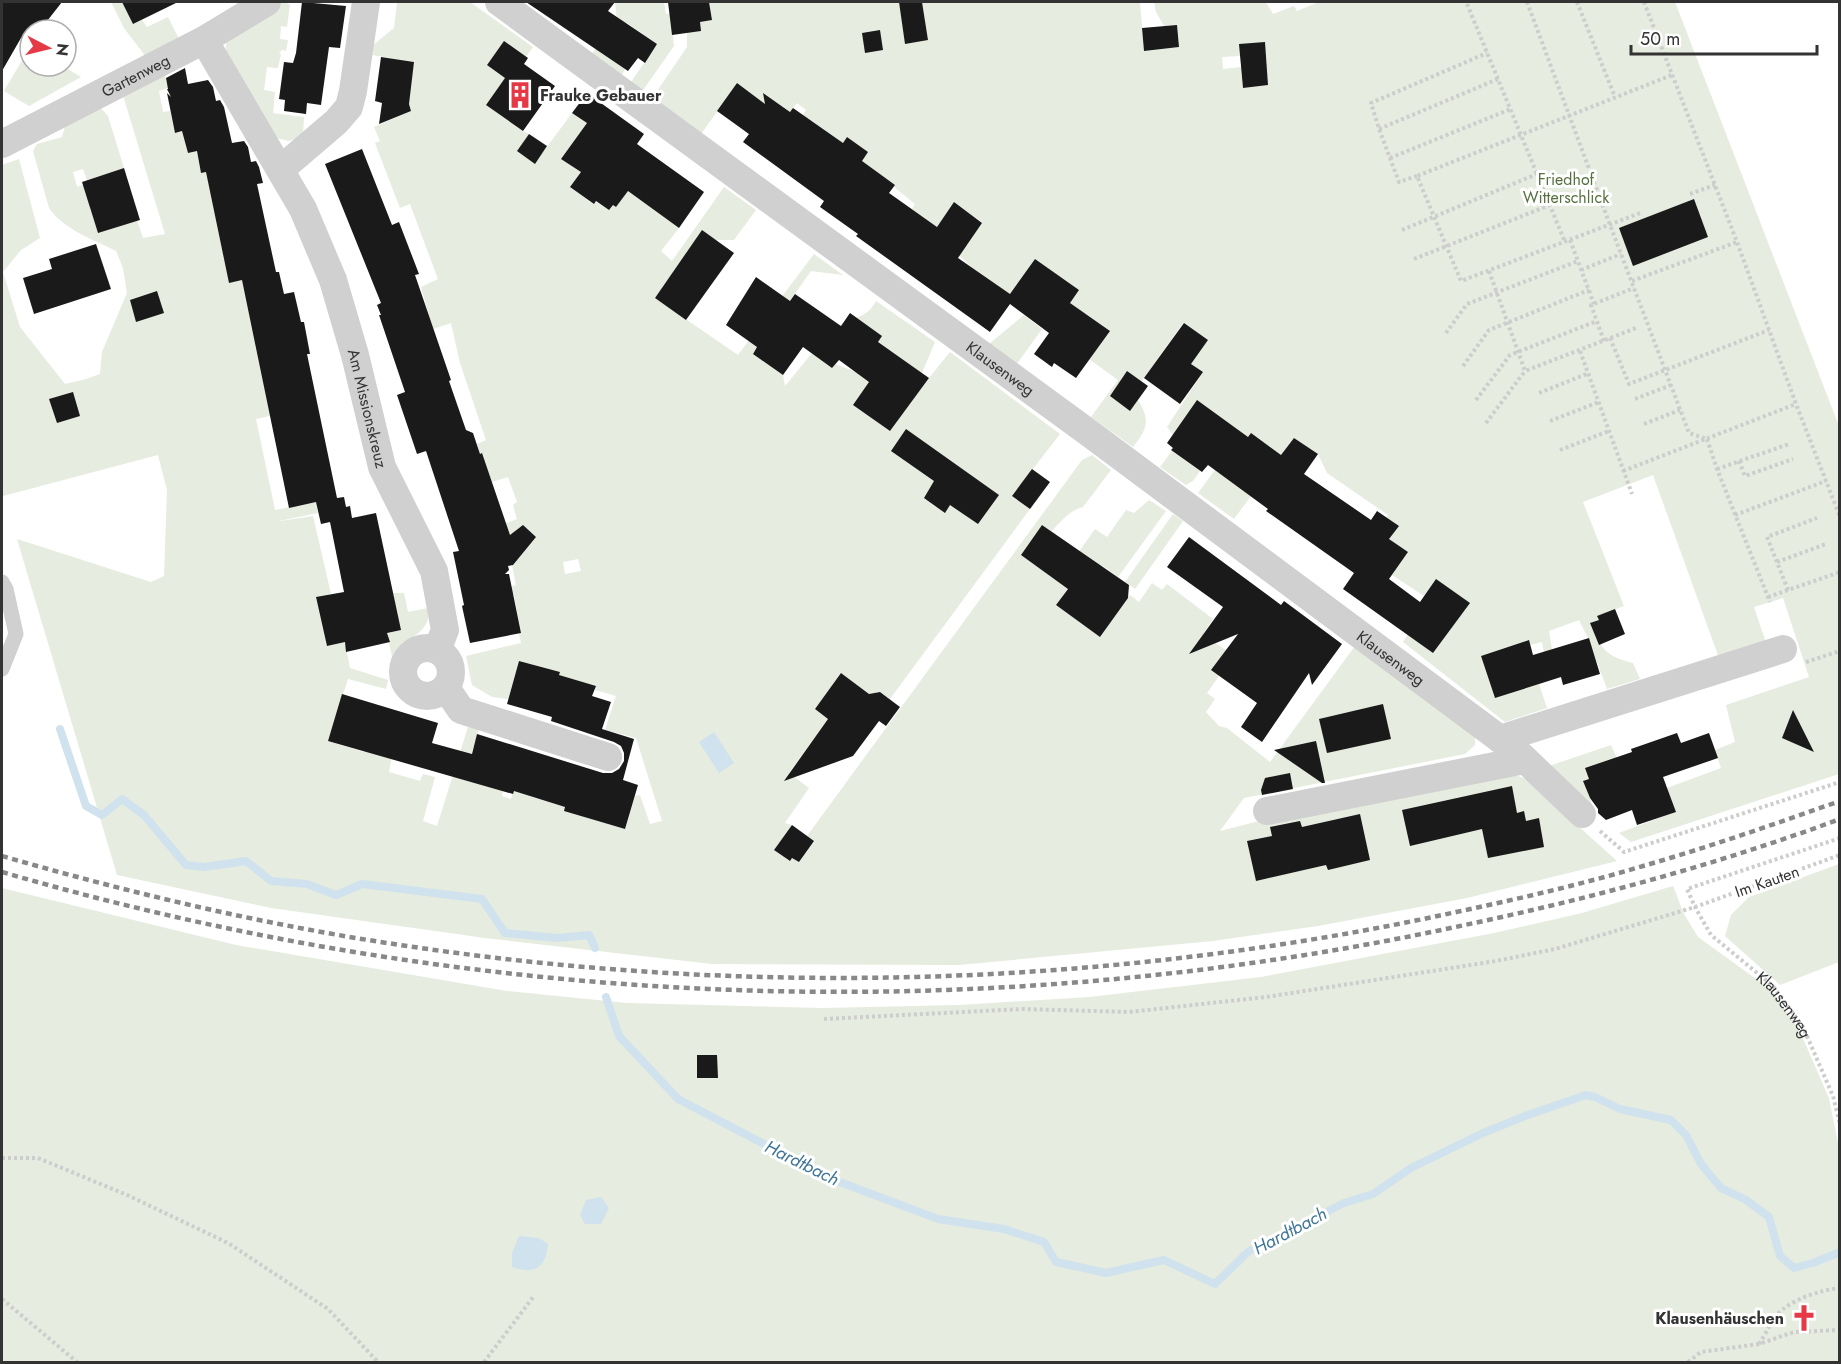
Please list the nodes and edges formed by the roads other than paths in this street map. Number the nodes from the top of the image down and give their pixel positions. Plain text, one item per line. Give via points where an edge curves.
1 (267, 2) edge
2 (366, 2) edge
3 (499, 2) edge
4 (204, 40) junction
5 (2, 144) edge
6 (281, 169) junction
7 (2, 582) edge
8 (437, 650) junction
9 (1793, 656) road end
10 (2, 669) edge
11 (446, 688) junction
12 (1500, 739) junction
13 (608, 757) dead end
14 (1525, 760) junction
15 (1267, 810) dead end
16 (1582, 814) dead end

1 - 4 street, Gartenweg
2 - 6 street via 349,107
3 - 12 street, Klausenweg
4 - 5 street, Gartenweg
4 - 6 street, Am Missionskreuz
6 - 8 street, Am Missionskreuz via 333,280 382,467 434,571 445,630
7 - 10 lane via 16,634
8 - 11 street via 450,665 451,677
8 - 11 street via 429,648 411,654 404,676 415,693 426,696
9 - 12 street
11 - 13 street via 461,710
12 - 14 street, Klausenweg
14 - 15 street
14 - 16 street, Klausenweg

